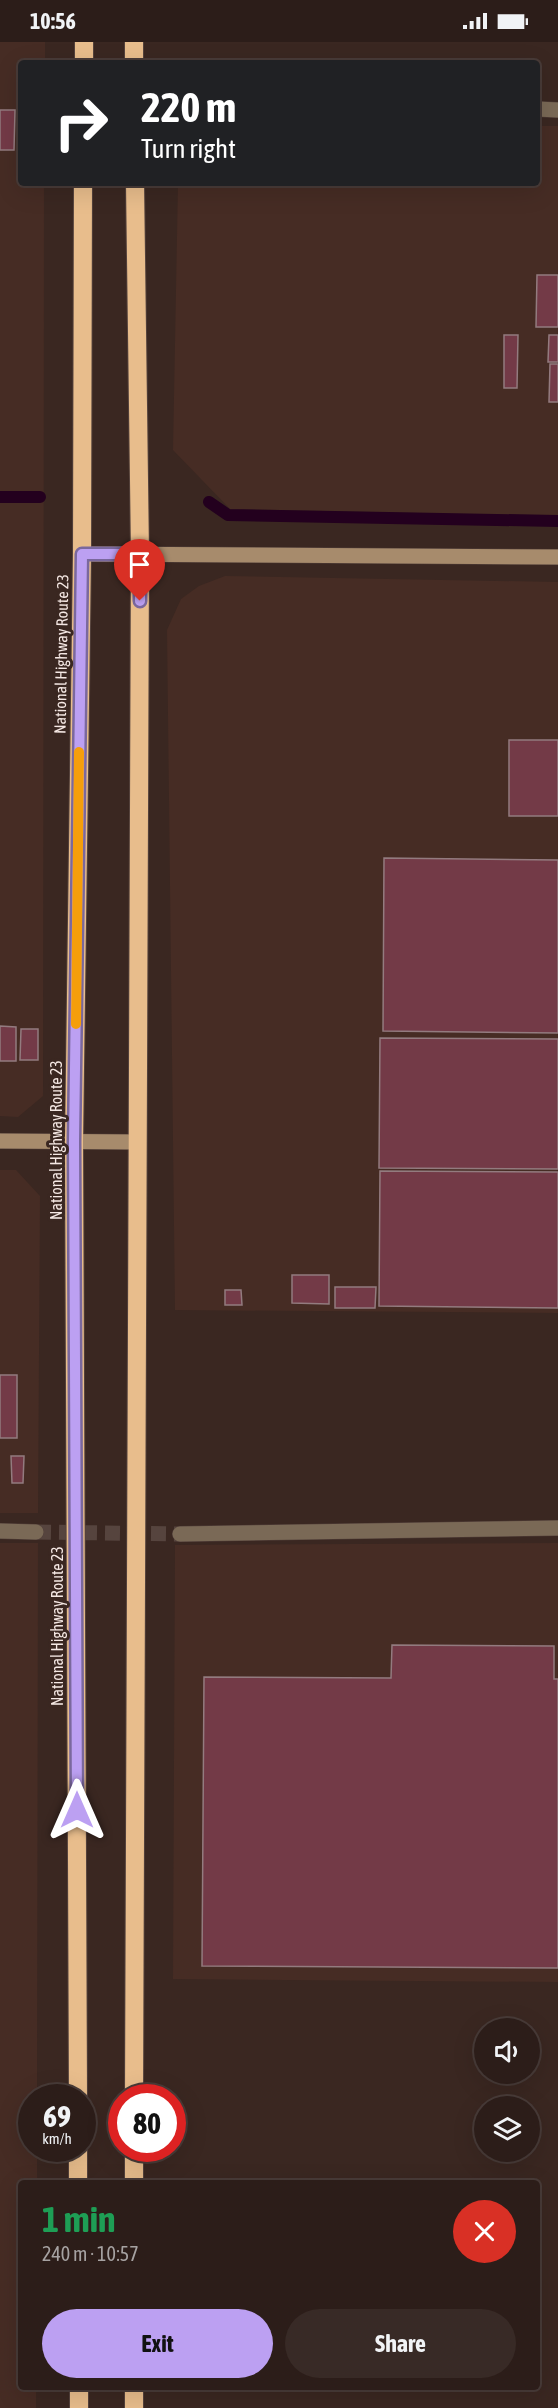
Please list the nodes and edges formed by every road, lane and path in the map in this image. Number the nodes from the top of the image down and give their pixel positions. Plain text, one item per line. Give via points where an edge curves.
1 (84, 42) edge
2 (134, 42) edge
3 (84, 60) edge
4 (134, 60) edge
5 (540, 109) edge
6 (558, 110) edge
7 (83, 186) edge
8 (135, 186) edge
9 (82, 554) junction
10 (140, 554) junction
11 (558, 557) edge
12 (0, 1141) edge
13 (74, 1142) junction
14 (138, 1142) junction
15 (558, 1528) edge
16 (0, 1531) edge
17 (36, 1532) tunnel mouth
18 (180, 1534) tunnel mouth
19 (78, 2084) edge
20 (134, 2084) edge
21 (78, 2162) edge
22 (134, 2162) edge
23 (78, 2180) edge
24 (134, 2180) edge
25 (79, 2390) edge
26 (134, 2390) edge
27 (79, 2408) edge
28 (134, 2408) edge

1 - 3 highway
2 - 4 highway
5 - 6 street
7 - 9 highway, National Highway Route 23
8 - 10 highway
9 - 10 street
9 - 13 highway, National Highway Route 23
10 - 11 street
10 - 14 highway
12 - 13 street
13 - 14 street
13 - 19 highway, National Highway Route 23
14 - 20 highway
15 - 18 street
16 - 17 street
21 - 23 highway
22 - 24 highway
25 - 27 highway
26 - 28 highway

